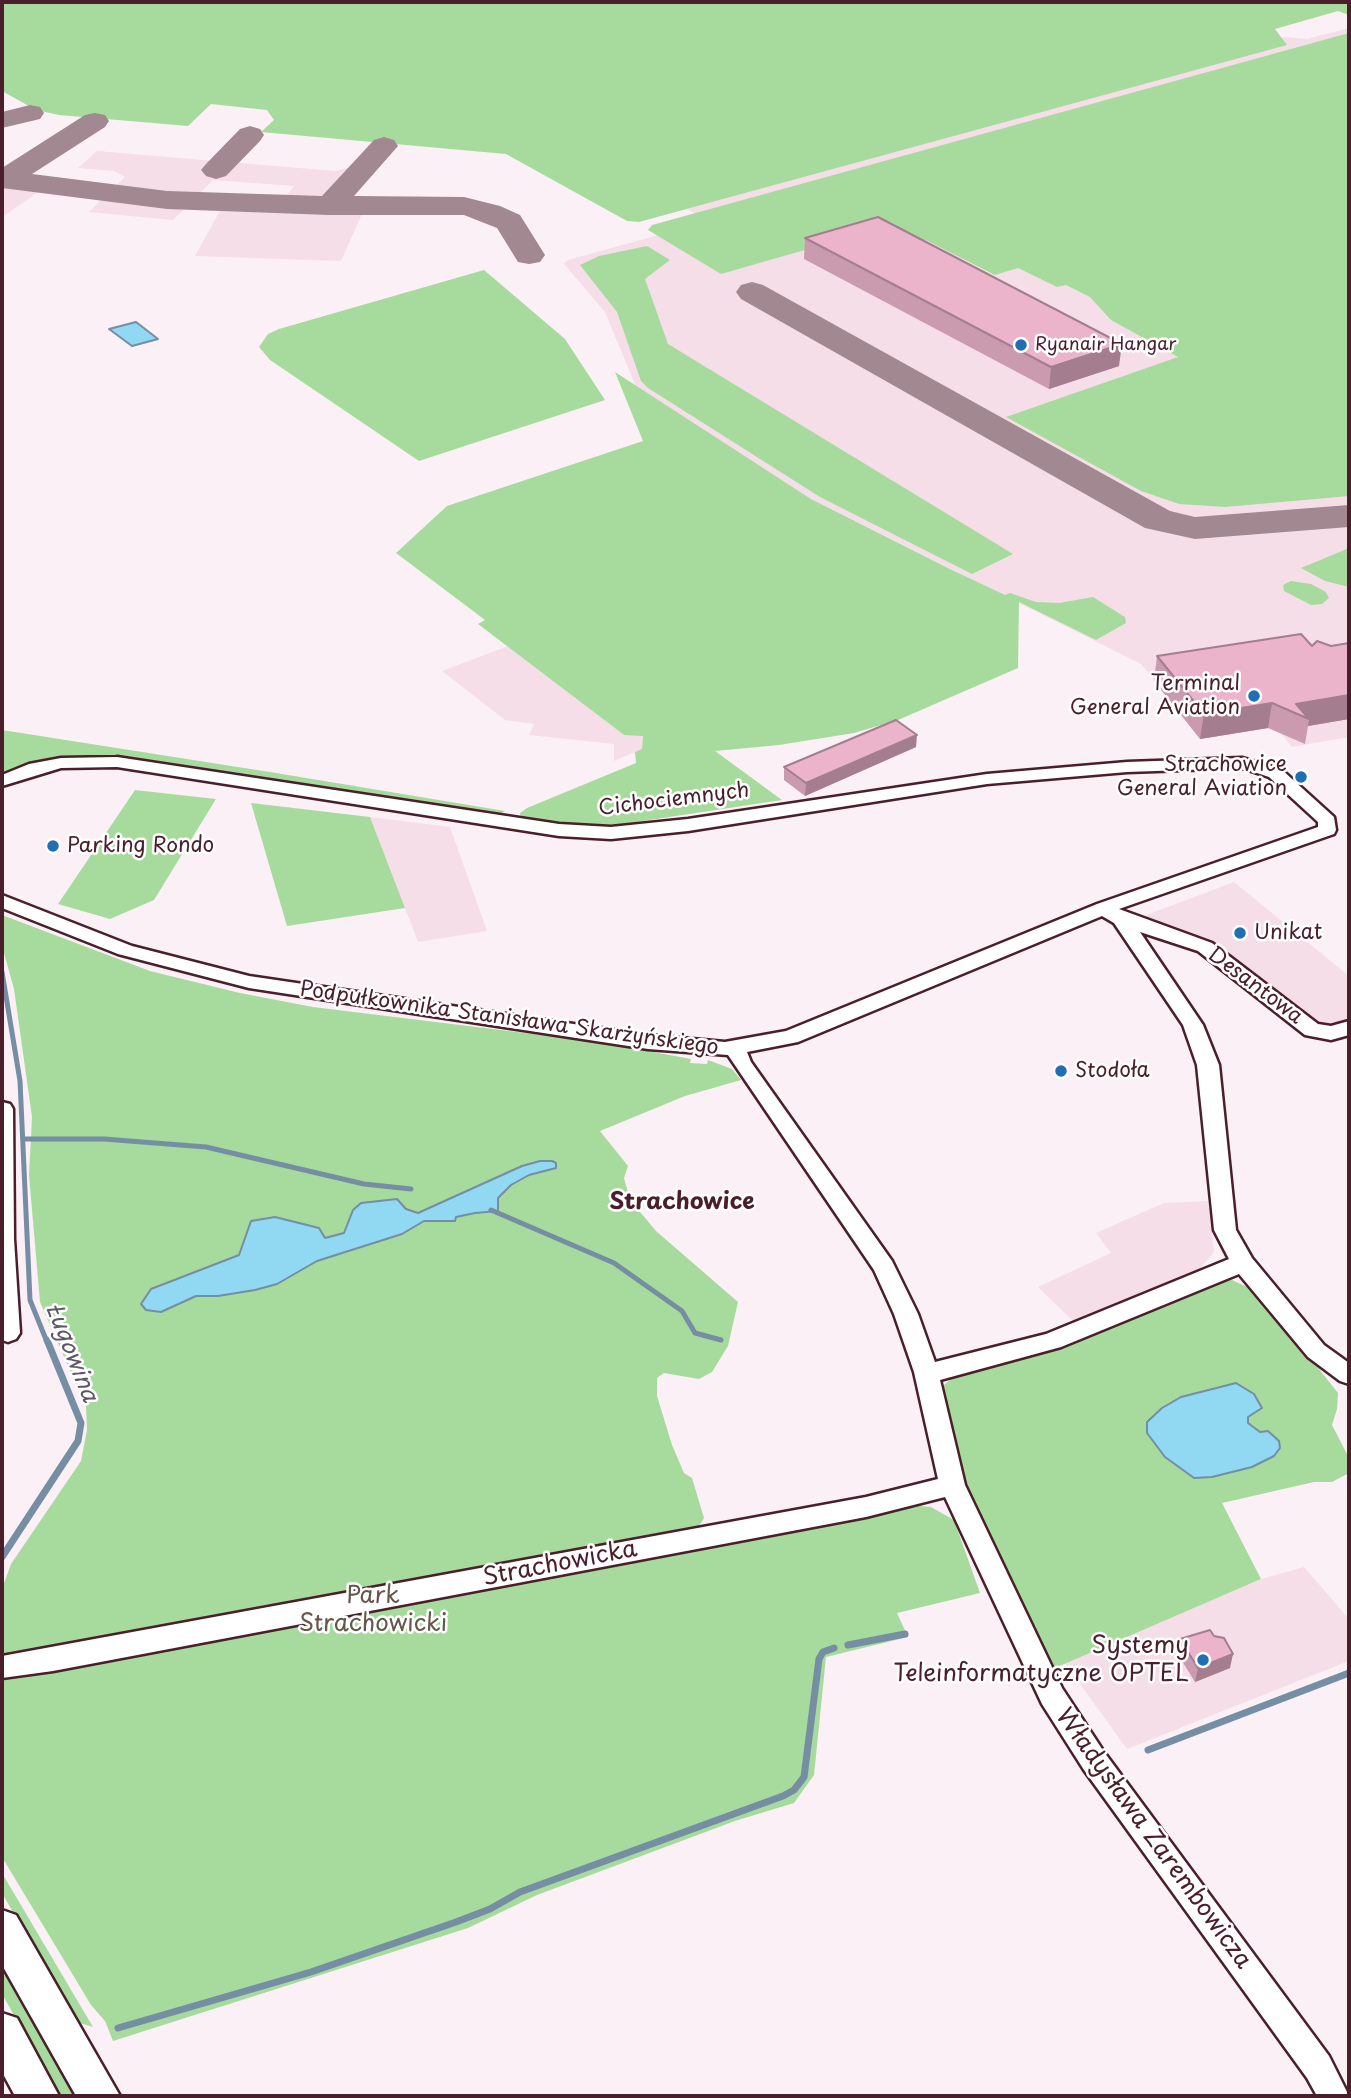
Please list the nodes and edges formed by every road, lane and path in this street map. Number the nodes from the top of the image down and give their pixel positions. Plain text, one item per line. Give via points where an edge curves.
1 (2, 780) edge
2 (1327, 830) joint
3 (2, 901) edge
4 (1113, 914) junction
5 (1349, 1028) edge
6 (736, 1049) junction
7 (2, 1109) edge
8 (1243, 1263) junction
9 (8, 1333) dead end
10 (926, 1372) junction
11 (1349, 1375) edge
12 (952, 1485) junction
13 (2, 1667) edge
14 (2, 1928) edge
15 (2, 2032) edge
16 (38, 2096) edge
17 (99, 2096) edge
18 (1334, 2096) edge

1 - 2 street, Cichociemnych via 61,763 117,762 559,830 611,833 987,779 1242,763 1263,767 1282,778 1322,814
2 - 4 street, Podpułkownika Stanisława Skarżyńskiego
3 - 6 street, Podpułkownika Stanisława Skarżyńskiego via 125,950 249,982 648,1042
4 - 5 street, Desantowa via 1205,947 1312,1030 1331,1033
4 - 6 street, Podpułkownika Stanisława Skarżyńskiego via 791,1037
4 - 8 street via 1192,1025 1208,1065 1225,1230
6 - 10 street, Władysława Zarembowicza via 741,1063 884,1267
7 - 9 street
8 - 10 street via 1053,1341
8 - 11 street via 1316,1351
10 - 12 street, Władysława Zarembowicza
12 - 13 street, Strachowicka via 866,1507
12 - 18 street, Władysława Zarembowicza via 1052,1696 1094,1761 1318,2067
14 - 17 main road
15 - 16 main road

